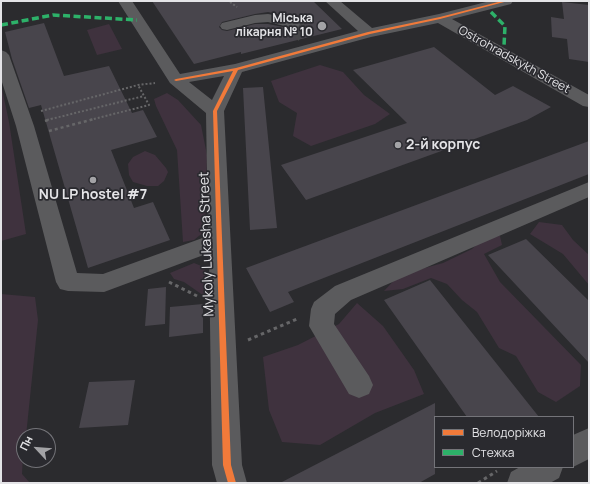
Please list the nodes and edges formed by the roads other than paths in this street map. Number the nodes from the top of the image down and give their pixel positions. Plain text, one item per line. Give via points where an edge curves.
1 (125, 1) edge
2 (332, 1) edge
3 (506, 1) edge
4 (440, 18) junction
5 (293, 24) tunnel mouth
6 (226, 26) dead end
7 (370, 34) junction
8 (304, 35) tunnel mouth
9 (315, 48) junction
10 (1, 55) edge
11 (236, 69) junction
12 (176, 80) junction
13 (589, 102) edge
14 (215, 111) junction
15 (589, 189) edge
16 (218, 241) junction
17 (359, 385) dead end
18 (589, 442) edge
19 (574, 451) edge
20 (232, 483) edge

1 - 12 street
2 - 7 street
3 - 4 street
4 - 7 street
4 - 13 street, Ostrohradskykh Street
5 - 6 street via 268,18
7 - 9 street
8 - 9 street
9 - 11 street
10 - 16 street via 68,282 104,284
11 - 12 street
11 - 14 street, Mykoly Lukasha Street
12 - 14 street
14 - 16 street, Mykoly Lukasha Street
15 - 17 street via 343,292 323,309 321,326
16 - 20 street, Mykoly Lukasha Street via 226,465
18 - 19 street

